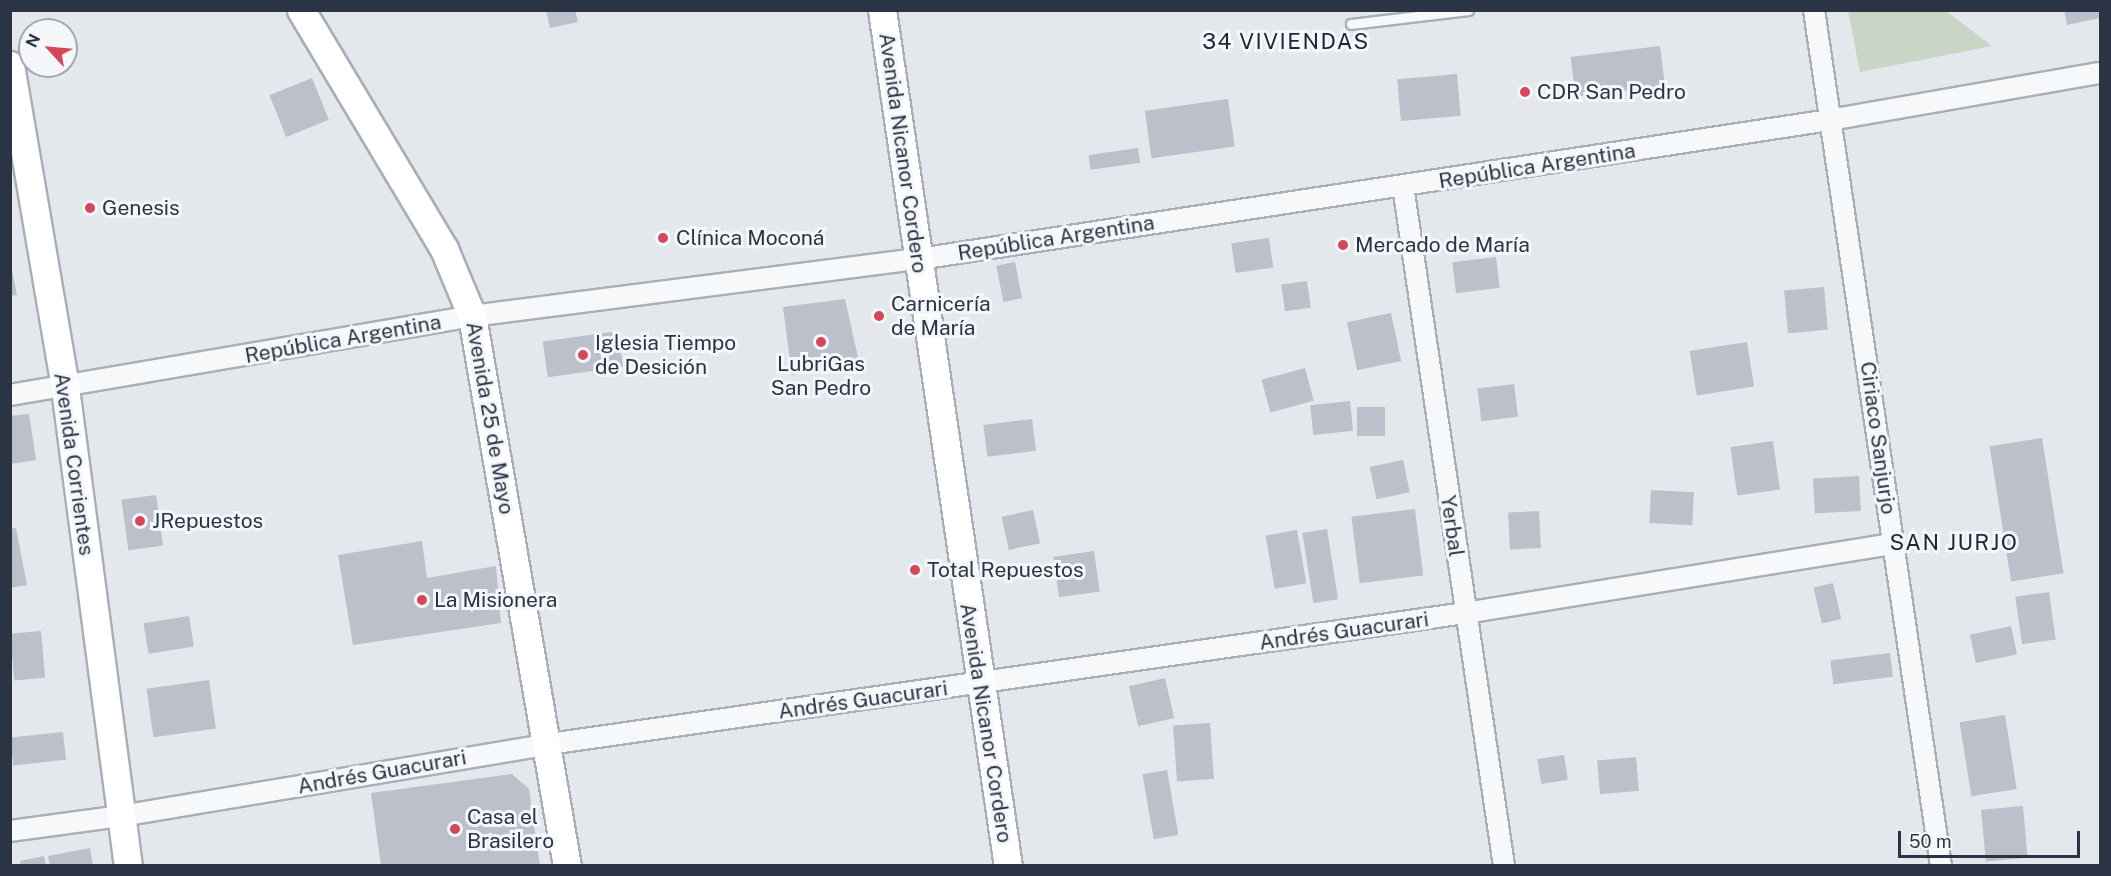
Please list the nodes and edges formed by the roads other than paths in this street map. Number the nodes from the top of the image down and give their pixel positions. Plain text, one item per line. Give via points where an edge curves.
1 (301, 10) edge
2 (882, 10) edge
3 (1468, 10) edge
4 (1814, 10) edge
5 (1351, 24) dead end
6 (10, 65) edge
7 (2100, 73) edge
8 (1830, 120) junction
9 (1403, 186) junction
10 (919, 259) junction
11 (472, 316) junction
12 (65, 388) junction
13 (10, 395) edge
14 (1893, 544) junction
15 (1465, 613) junction
16 (979, 684) junction
17 (549, 744) junction
18 (121, 816) junction
19 (10, 831) edge
20 (128, 866) edge
21 (567, 866) edge
22 (1008, 866) edge
23 (1504, 866) edge
24 (1941, 866) edge

1 - 11 main road, Avenida 25 de Mayo via 444,249
2 - 10 main road, Avenida Nicanor Cordero
3 - 5 lane
4 - 8 street, Ciriaco Sanjurjo
6 - 12 main road, Avenida Corrientes
7 - 8 street, República Argentina
8 - 9 street, República Argentina
8 - 14 street, Ciriaco Sanjurjo
9 - 10 street, República Argentina
9 - 15 street, Yerbal
10 - 11 street, República Argentina
10 - 16 main road, Avenida Nicanor Cordero
11 - 12 street, República Argentina
11 - 17 main road, Avenida 25 de Mayo
12 - 13 street, República Argentina
12 - 18 main road, Avenida Corrientes
14 - 15 street, Andrés Guacurari
14 - 24 street, Ciriaco Sanjurjo
15 - 16 street, Andrés Guacurari
15 - 23 street, Yerbal
16 - 17 street, Andrés Guacurari
16 - 22 main road, Avenida Nicanor Cordero
17 - 18 street, Andrés Guacurari
17 - 21 main road, Avenida 25 de Mayo
18 - 19 street, Andrés Guacurari
18 - 20 main road, Avenida Corrientes

